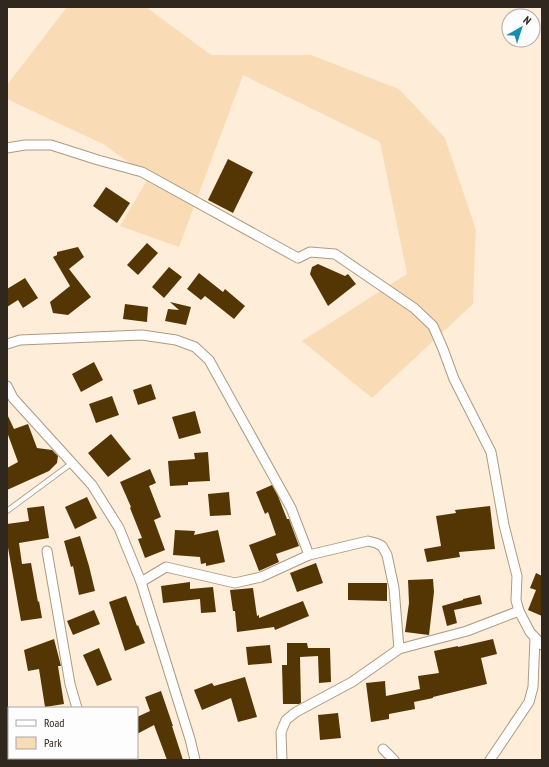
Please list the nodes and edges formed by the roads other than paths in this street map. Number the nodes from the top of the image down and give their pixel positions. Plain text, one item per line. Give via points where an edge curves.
1 (7, 148) edge
2 (7, 344) edge
3 (7, 386) edge
4 (72, 462) junction
5 (7, 511) edge
6 (47, 551) dead end
7 (309, 554) junction
8 (141, 582) junction
9 (518, 611) junction
10 (535, 638) junction
11 (542, 645) edge
12 (399, 649) junction
13 (77, 707) edge
14 (383, 749) dead end
15 (195, 760) edge
16 (282, 760) edge
17 (394, 760) edge
18 (490, 760) edge

1 - 9 street via 51,145 142,172 298,258 310,252 335,254 414,308 433,326 454,378 491,452 504,525 517,576
2 - 7 street via 20,340 142,335 176,340 195,347 209,360 291,508
3 - 4 street via 13,398
4 - 5 lane
4 - 8 street via 92,485 119,528
6 - 13 street via 70,684
7 - 8 street via 261,577 235,583 166,568
7 - 12 street via 368,541 382,546 394,588
8 - 15 street
9 - 10 street
9 - 12 street via 467,632
10 - 11 street
10 - 18 street via 533,687 529,702
12 - 16 street via 352,682 286,720 281,732
14 - 17 street

